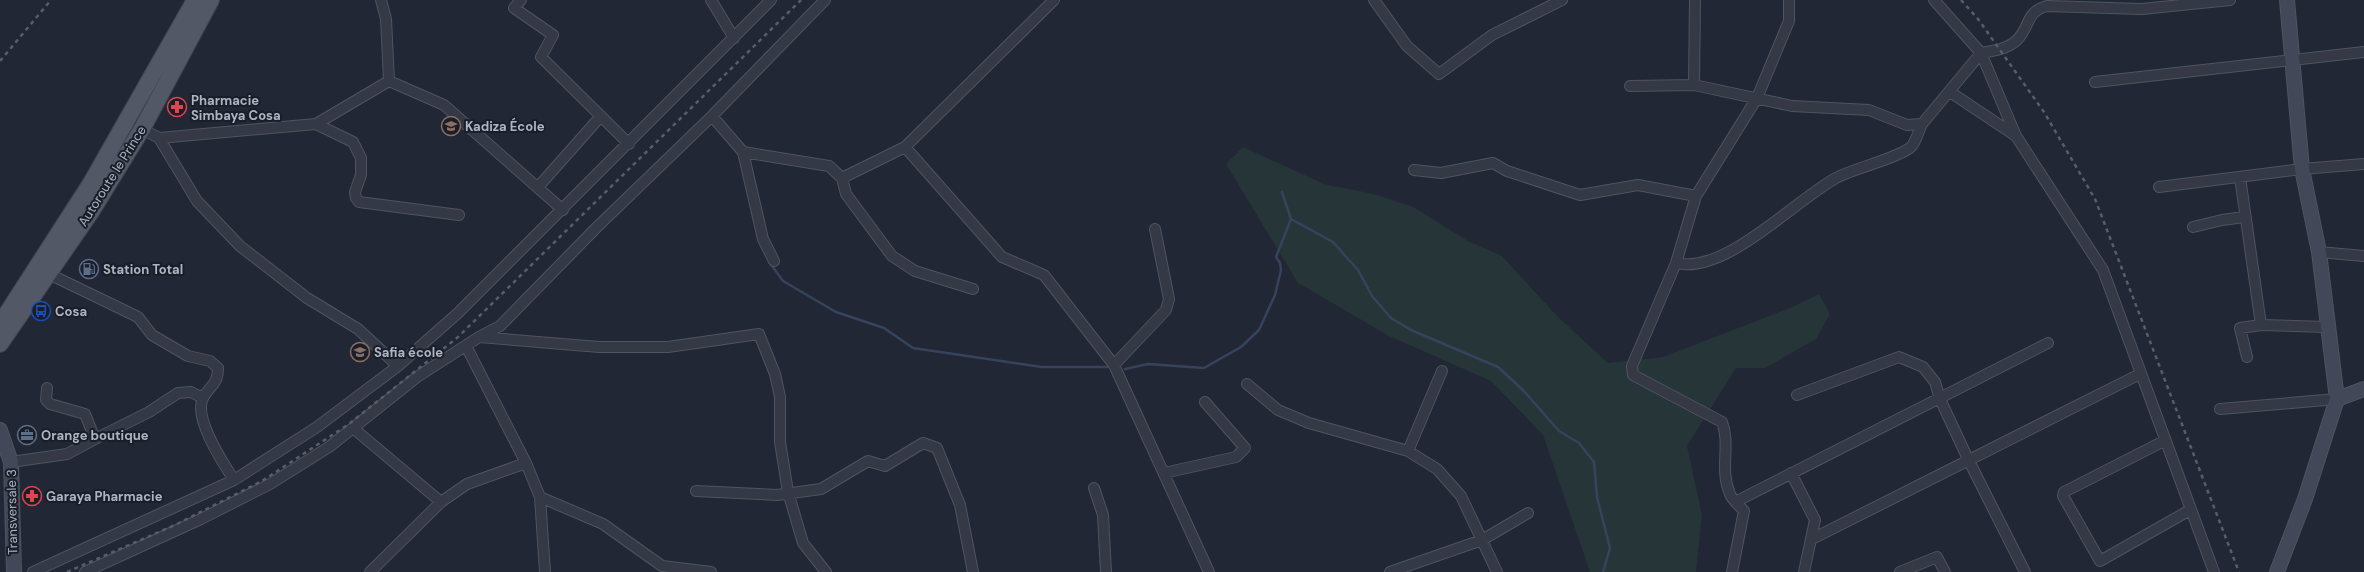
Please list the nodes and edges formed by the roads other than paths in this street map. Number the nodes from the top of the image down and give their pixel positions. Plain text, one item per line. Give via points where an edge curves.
1 (195, 0) edge
2 (211, 0) edge
3 (381, 0) edge
4 (521, 0) edge
5 (711, 0) edge
6 (771, 0) edge
7 (825, 0) edge
8 (1054, 0) edge
9 (1374, 0) edge
10 (1562, 0) edge
11 (1695, 0) edge
12 (1789, 0) edge
13 (1934, 0) edge
14 (2230, 0) edge
15 (2287, 0) edge
16 (2141, 4) edge
17 (734, 38) junction
18 (2364, 52) edge
19 (1981, 53) junction
20 (2294, 60) junction
21 (389, 81) junction
22 (2095, 82) dead end
23 (1694, 85) junction
24 (1630, 86) dead end
25 (1950, 92) junction
26 (1757, 98) junction
27 (601, 116) junction
28 (712, 116) junction
29 (316, 124) junction
30 (1922, 124) junction
31 (142, 129) junction
32 (2016, 136) junction
33 (159, 138) junction
34 (629, 144) junction
35 (905, 147) junction
36 (743, 152) junction
37 (2364, 164) edge
38 (2302, 169) junction
39 (1414, 170) dead end
40 (2240, 177) junction
41 (842, 178) junction
42 (538, 187) junction
43 (2159, 187) dead end
44 (1696, 196) junction
45 (563, 210) junction
46 (459, 215) dead end
47 (2244, 217) junction
48 (2194, 227) dead end
49 (1155, 229) dead end
50 (2319, 252) junction
51 (2364, 256) edge
52 (774, 261) dead end
53 (1676, 263) junction
54 (49, 274) junction
55 (973, 289) dead end
56 (0, 324) edge
57 (2261, 325) junction
58 (2328, 327) junction
59 (479, 337) junction
60 (2048, 343) dead end
61 (0, 344) edge
62 (466, 346) junction
63 (2247, 357) dead end
64 (1114, 365) junction
65 (398, 366) junction
66 (1442, 371) dead end
67 (2140, 374) junction
68 (1247, 384) dead end
69 (47, 388) dead end
70 (2364, 389) edge
71 (1797, 395) dead end
72 (203, 398) junction
73 (1940, 399) junction
74 (2337, 399) junction
75 (1205, 402) dead end
76 (2220, 409) dead end
77 (353, 428) junction
78 (0, 430) edge
79 (95, 439) junction
80 (2164, 441) junction
81 (1408, 451) junction
82 (1968, 459) junction
83 (11, 462) junction
84 (526, 463) junction
85 (1164, 473) junction
86 (1791, 473) junction
87 (234, 480) junction
88 (1094, 488) dead end
89 (696, 491) dead end
90 (788, 492) junction
91 (540, 497) junction
92 (1737, 501) junction
93 (441, 502) junction
94 (2190, 510) junction
95 (1528, 513) dead end
96 (1812, 539) junction
97 (1482, 540) junction
98 (821, 571) edge
99 (14, 572) edge
100 (33, 572) edge
101 (85, 572) edge
102 (370, 572) edge
103 (546, 572) edge
104 (711, 572) edge
105 (973, 572) edge
106 (1106, 572) edge
107 (1209, 572) edge
108 (1390, 572) edge
109 (1497, 572) edge
110 (1732, 572) edge
111 (1804, 572) edge
112 (1900, 572) edge
113 (1945, 572) edge
114 (2025, 572) edge
115 (2214, 572) edge
116 (2277, 572) edge

1 - 56 main road, Autoroute le Prince via 91,183
2 - 31 main road, Autoroute le Prince
3 - 21 street via 386,19
4 - 27 street via 514,8 553,35 541,57
5 - 17 street
6 - 17 street
7 - 28 street
8 - 35 street
9 - 10 street via 1407,46 1439,74 1492,35
11 - 23 street
12 - 26 street via 1789,21
13 - 19 street
14 - 16 street
15 - 20 street
16 - 19 street via 2042,7 2031,14 2016,41 1999,51
17 - 34 street
18 - 20 street
19 - 25 street
19 - 32 street
20 - 22 street
20 - 38 street
21 - 29 street
21 - 42 street via 444,105
23 - 24 street
23 - 26 street
25 - 30 street
25 - 32 street
26 - 30 street via 1792,106 1869,110 1907,125
26 - 44 street
27 - 34 street
27 - 42 street
28 - 36 street
28 - 59 street via 597,227 500,326
29 - 33 street
29 - 46 street via 353,142 361,158 361,175 354,192 359,202
30 - 53 street via 1912,146 1837,178 1809,194 1752,240 1703,264
31 - 33 street
31 - 54 main road, Autoroute le Prince
32 - 67 street via 2103,270
33 - 65 street via 196,201 240,246 307,298 358,329
34 - 45 street
35 - 41 street
35 - 64 street via 1002,257 1044,275
36 - 41 street via 830,166
36 - 52 street via 763,239
37 - 38 street
38 - 40 street
38 - 50 street
39 - 44 street via 1441,173 1493,163 1507,171 1580,195 1638,185
40 - 43 street
40 - 47 street
41 - 55 street via 846,194 892,256 915,271
42 - 45 street
44 - 53 street
45 - 65 street via 458,313
47 - 48 street
47 - 57 street
49 - 64 street via 1169,299 1166,310
50 - 51 street
50 - 58 street
53 - 92 street via 1632,366 1633,375 1722,422 1726,430 1724,473 1730,496
54 - 61 main road, Autoroute le Prince
54 - 72 street via 138,318 152,335 188,356 210,361 218,368 218,378
57 - 58 street
57 - 63 street via 2240,328
58 - 74 street
59 - 62 street
59 - 90 street via 599,347 668,347 759,334 776,374 780,397 780,442
60 - 73 street
62 - 77 street via 417,377
62 - 84 street
64 - 85 street
65 - 87 street via 317,427
66 - 81 street
67 - 80 street
67 - 82 street
68 - 81 street via 1278,410 1303,420
69 - 79 street via 46,400 50,404 85,414
70 - 74 street
71 - 73 street via 1899,357 1923,366 1935,382
72 - 79 street via 191,392 178,393 149,412
72 - 87 street via 201,407 209,438
73 - 82 street
73 - 86 street
74 - 76 street
74 - 116 street via 2305,499
75 - 85 street via 1245,448 1236,457
77 - 93 street
77 - 101 street via 329,447 270,484
78 - 83 street, Transversale 3
79 - 83 street via 67,454
80 - 94 street
80 - 94 street via 2064,492 2063,496 2100,561
81 - 97 street via 1437,469 1461,496
82 - 96 street
82 - 114 street
83 - 99 street, Transversale 3
84 - 91 street
84 - 93 street via 467,484
85 - 107 street
86 - 92 street
86 - 96 street via 1815,520
87 - 100 street
88 - 106 street via 1103,515
89 - 90 street via 777,495
90 - 98 street via 803,543
90 - 105 street via 821,489 868,461 885,466 923,443 937,448 960,505
91 - 103 street
91 - 104 street via 603,524 662,566
92 - 110 street via 1744,511
93 - 102 street
94 - 115 street
95 - 97 street
96 - 111 street
97 - 108 street
97 - 109 street
112 - 113 street via 1937,557

